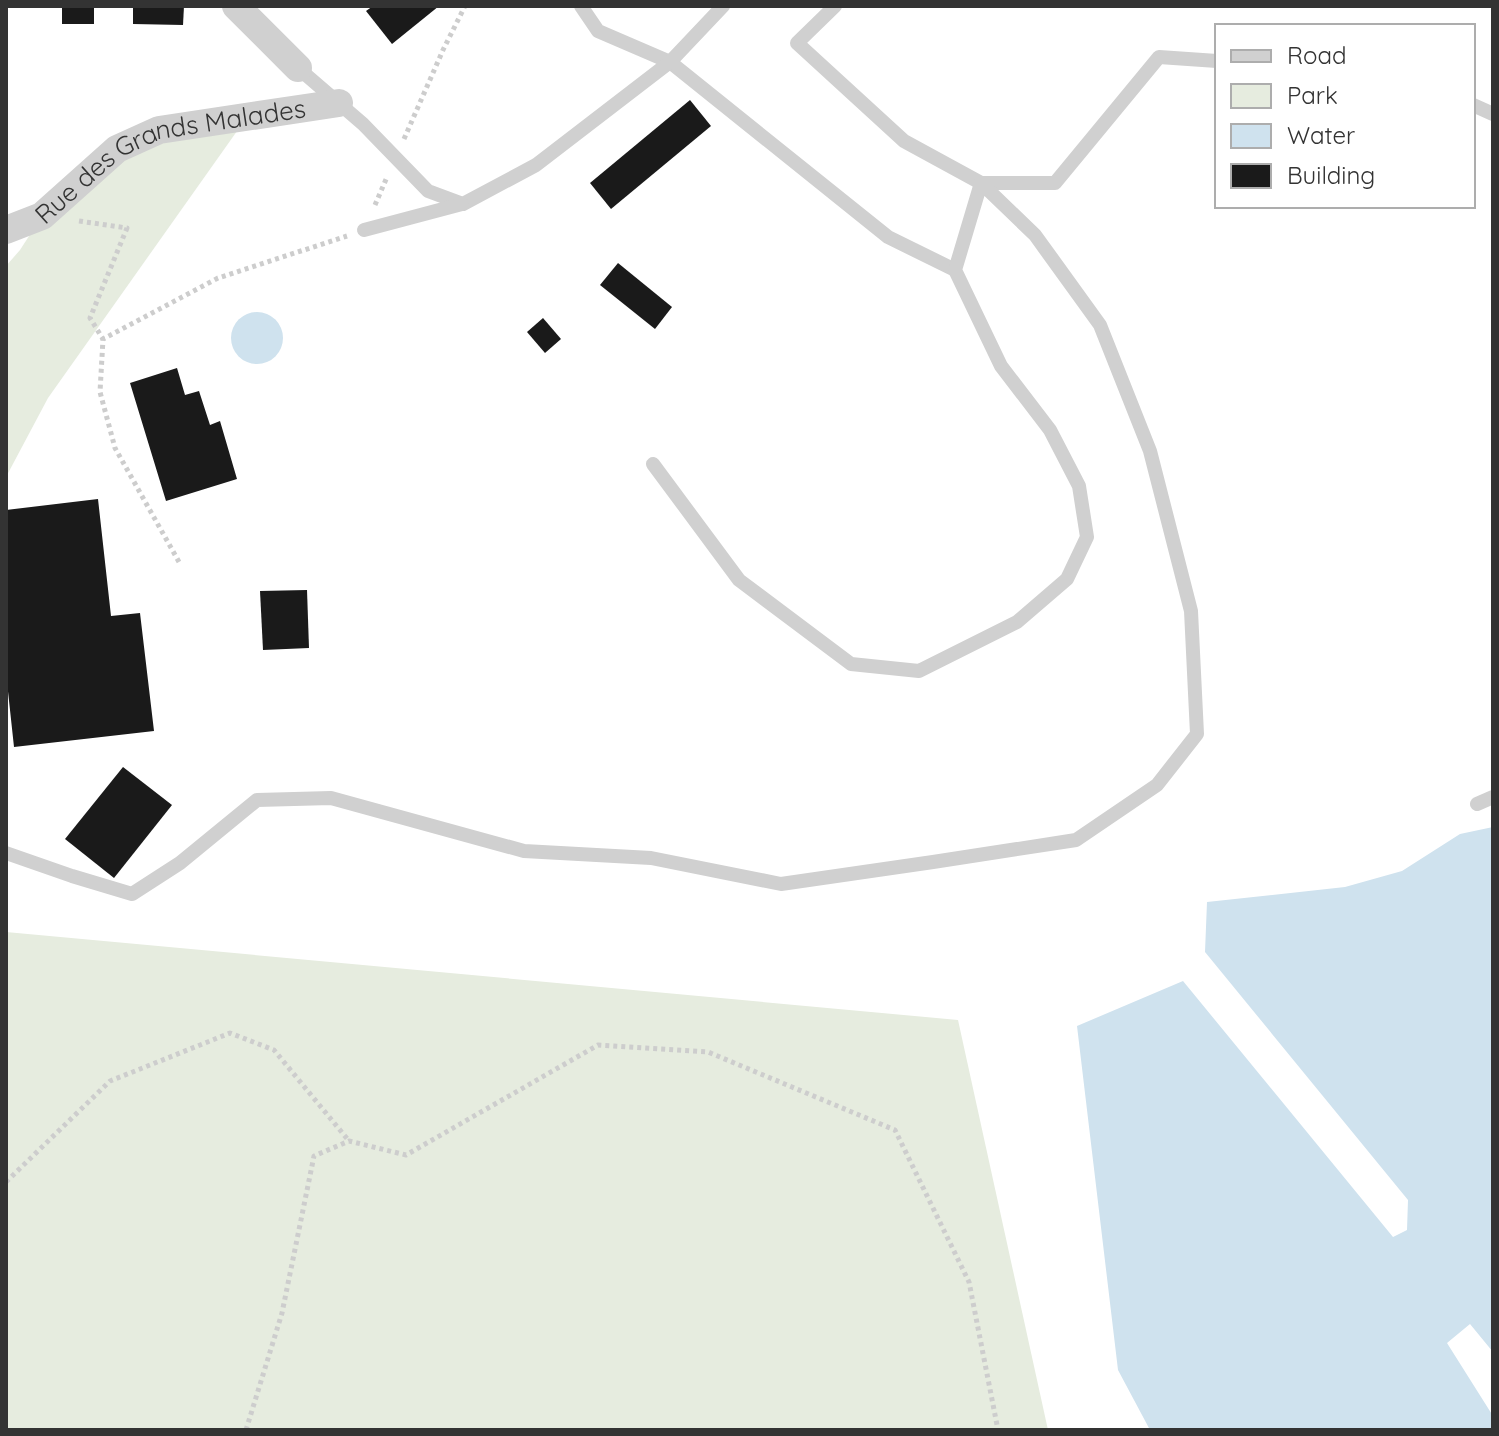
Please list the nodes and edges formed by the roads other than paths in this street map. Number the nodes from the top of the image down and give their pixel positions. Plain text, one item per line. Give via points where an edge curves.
1 (236, 6) edge
2 (581, 6) edge
3 (723, 6) edge
4 (835, 6) edge
5 (1215, 61) edge
6 (670, 62) junction
7 (298, 68) joint
8 (339, 103) junction
9 (981, 183) junction
10 (463, 204) junction
11 (6, 230) edge
12 (364, 230) road end
13 (955, 270) junction
14 (653, 464) dead end
15 (1493, 797) edge
16 (1477, 804) dead end
17 (6, 853) edge

1 - 7 street
2 - 6 lane via 598,31
3 - 6 lane
4 - 9 lane via 797,43 904,141
5 - 9 lane via 1159,57 1055,183
6 - 10 lane via 536,165
6 - 13 lane via 888,237
7 - 8 lane
8 - 10 lane via 428,191
8 - 11 street, Rue des Grands Malades via 159,130 117,149 42,216
9 - 13 lane
9 - 17 lane via 1035,235 1100,325 1150,451 1191,611 1197,734 1157,785 1076,840 781,884 651,858 524,851 331,798 257,800 180,863 132,894
10 - 12 lane
13 - 14 lane via 1001,366 1050,430 1079,486 1087,537 1067,579 1017,622 919,671 851,664 739,580
15 - 16 lane

